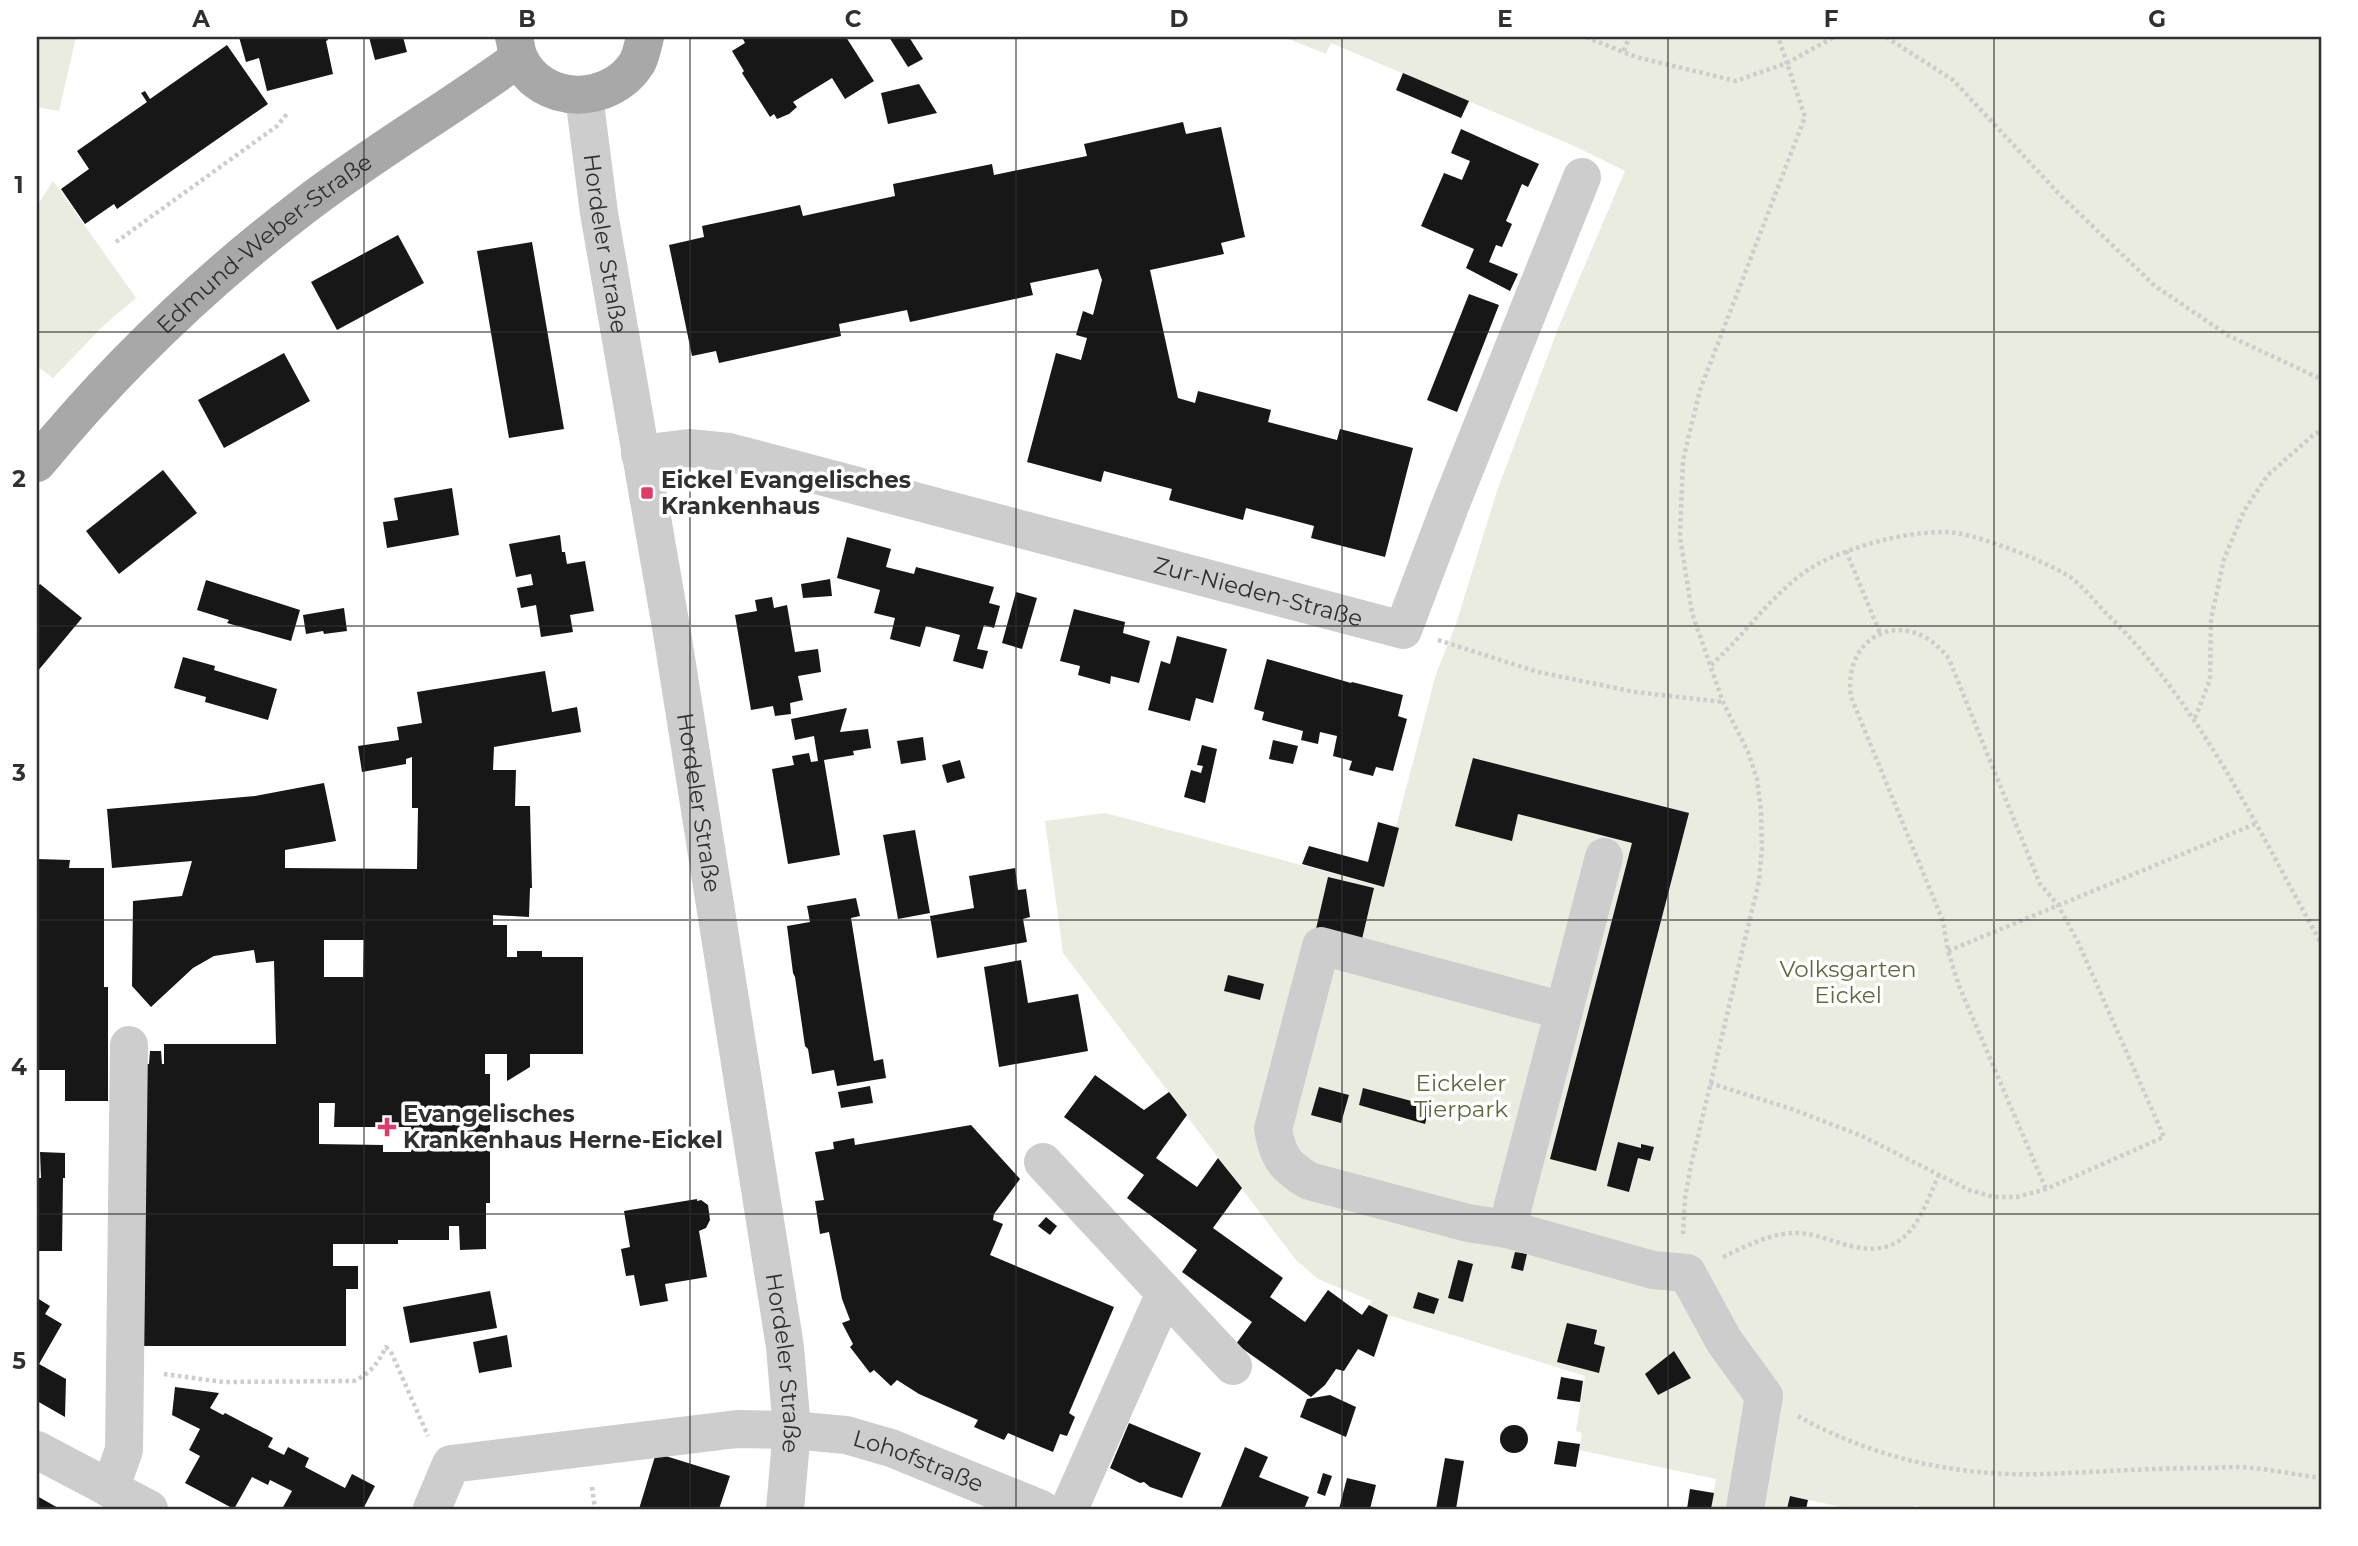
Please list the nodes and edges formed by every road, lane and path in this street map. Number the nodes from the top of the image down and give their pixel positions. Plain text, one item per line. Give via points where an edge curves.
1 (645, 37) edge
2 (1586, 37) edge
3 (1629, 37) edge
4 (1778, 37) edge
5 (1835, 37) edge
6 (1886, 37) edge
7 (516, 48) edge
8 (1624, 51) junction
9 (1787, 64) junction
10 (584, 96) junction
11 (287, 114) dead end
12 (1582, 177) dead end
13 (116, 242) dead end
14 (2321, 379) edge
15 (2321, 431) edge
16 (640, 454) junction
17 (37, 463) edge
18 (1846, 551) junction
19 (1403, 630) junction
20 (1880, 633) junction
21 (1711, 665) junction
22 (1723, 702) junction
23 (2195, 719) junction
24 (2255, 824) junction
25 (1604, 857) dead end
26 (2058, 905) junction
27 (2321, 943) edge
28 (1948, 951) junction
29 (1564, 1010) junction
30 (129, 1045) dead end
31 (1710, 1083) junction
32 (1043, 1162) dead end
33 (1939, 1174) junction
34 (2046, 1189) junction
35 (1507, 1229) junction
36 (1687, 1273) junction
37 (1165, 1293) junction
38 (1233, 1366) dead end
39 (126, 1381) junction
40 (1764, 1396) junction
41 (792, 1430) junction
42 (37, 1450) edge
43 (451, 1464) junction
44 (2321, 1478) edge
45 (110, 1489) junction
46 (149, 1509) edge
47 (432, 1509) edge
48 (785, 1509) edge
49 (1041, 1509) edge
50 (1069, 1509) edge
51 (1745, 1509) edge

1 - 10 main road via 637,63 615,86
2 - 8 path
3 - 8 path
4 - 9 path
5 - 9 path
6 - 14 path via 1953,80 2060,195 2155,286 2229,336
7 - 10 main road via 535,79 558,93
7 - 17 main road, Edmund-Weber-Straße via 304,205 235,262 72,420
8 - 9 path via 1736,81
9 - 21 path via 1805,117 1700,390 1683,460 1680,537 1692,613
10 - 16 street, Hordeler Straße
11 - 13 path
12 - 19 street
15 - 23 path via 2267,476 2244,511 2224,559 2211,619 2210,680
16 - 19 street, Zur-Nieden-Straße via 689,448 729,452
16 - 41 street, Hordeler Straße via 785,1347
18 - 20 path
18 - 21 path via 1802,574
18 - 23 path via 1899,536 1949,531 2010,548 2071,578 2126,632
19 - 22 path via 1538,672 1635,692
20 - 26 path via 1903,629 1923,634 1950,659 2040,884
20 - 28 path via 1855,660 1848,680 1851,698 1943,921
21 - 22 path
22 - 31 path via 1757,779 1762,847 1759,881
23 - 24 path
24 - 26 path
24 - 27 path
25 - 29 street
26 - 28 path
26 - 34 path via 2164,1137
28 - 34 path
29 - 35 street
29 - 35 street via 1321,946 1300,1024 1273,1129 1277,1150 1289,1169 1309,1181
30 - 39 street
31 - 33 path via 1862,1136
31 - 36 path via 1685,1198
32 - 37 street
33 - 34 path via 1994,1197
33 - 36 path via 1903,1240 1880,1249 1798,1233 1764,1238
35 - 36 street via 1653,1270
36 - 40 street via 1724,1341
37 - 38 street
37 - 50 street
39 - 43 path via 166,1374 223,1382 354,1381 368,1375 386,1347 431,1441
39 - 45 street via 124,1450
40 - 44 path via 1825,1431 1884,1454 1946,1468 1987,1474 2251,1468
40 - 51 street
41 - 43 street, Lohofstraße via 737,1429
41 - 48 street, Hordeler Straße
41 - 49 street, Lohofstraße via 846,1435 891,1448
42 - 45 street
43 - 47 street
45 - 46 street

